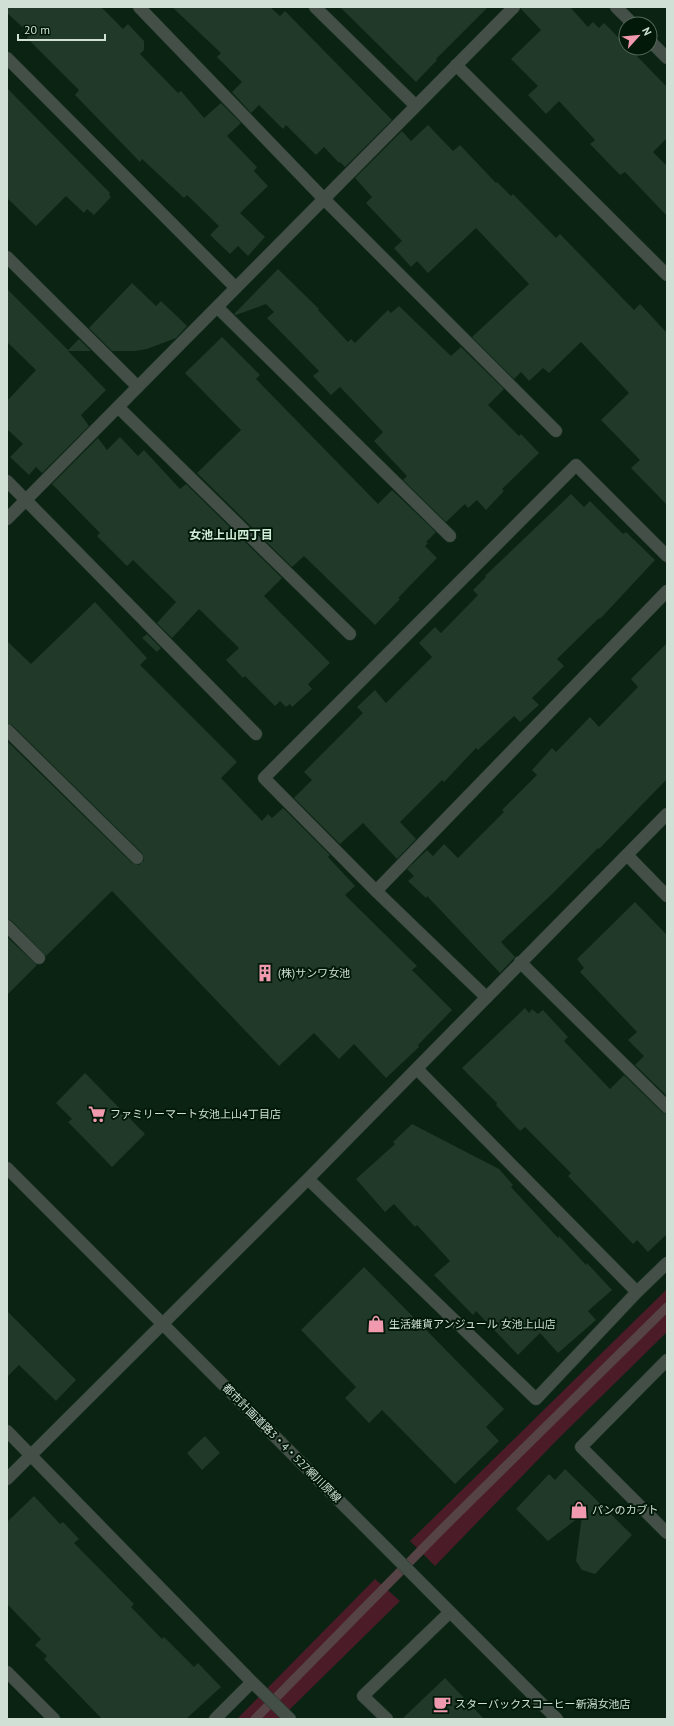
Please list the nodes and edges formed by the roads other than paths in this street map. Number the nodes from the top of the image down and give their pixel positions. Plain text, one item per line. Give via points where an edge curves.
1 (139, 7) edge
2 (314, 7) edge
3 (514, 7) edge
4 (616, 7) edge
5 (625, 16) edge
6 (658, 49) edge
7 (7, 58) edge
8 (667, 58) edge
9 (456, 65) junction
10 (416, 106) junction
11 (324, 199) junction
12 (7, 257) edge
13 (667, 275) edge
14 (236, 288) junction
15 (217, 307) junction
16 (138, 387) junction
17 (118, 407) junction
18 (556, 431) dead end
19 (7, 481) edge
20 (26, 500) junction
21 (7, 519) edge
22 (450, 536) dead end
23 (667, 556) edge
24 (667, 591) edge
25 (350, 634) dead end
26 (7, 730) edge
27 (256, 734) dead end
28 (667, 814) edge
29 (626, 855) junction
30 (137, 858) dead end
31 (376, 891) junction
32 (667, 896) edge
33 (7, 926) edge
34 (39, 958) dead end
35 (520, 962) junction
36 (486, 997) junction
37 (417, 1070) junction
38 (667, 1107) edge
39 (7, 1168) edge
40 (308, 1179) junction
41 (667, 1263) edge
42 (637, 1292) junction
43 (163, 1324) junction
44 (667, 1360) edge
45 (7, 1431) edge
46 (31, 1455) junction
47 (7, 1479) edge
48 (667, 1533) edge
49 (450, 1612) junction
50 (7, 1672) edge
51 (252, 1682) junction
52 (54, 1719) edge
53 (215, 1719) edge
54 (290, 1719) edge
55 (387, 1719) edge
56 (556, 1719) edge

1 - 11 street
2 - 10 street
3 - 9 street
4 - 5 street
6 - 8 street
7 - 14 street
9 - 10 street
9 - 13 street
10 - 11 street
11 - 14 street
11 - 18 street
12 - 16 street
14 - 15 street
15 - 16 street
15 - 22 street
16 - 17 street
17 - 20 street
17 - 25 street
19 - 20 street
20 - 21 street
20 - 27 street
23 - 31 street via 576,465 264,778
24 - 31 street
26 - 30 street
28 - 29 street
29 - 32 street
29 - 35 street
31 - 36 street
33 - 34 street
35 - 36 street
35 - 38 street
36 - 37 street
37 - 40 street
37 - 42 street
39 - 43 street, 都市計画道路3・4・527網川原線
40 - 42 street via 536,1399
40 - 43 street
41 - 42 street
43 - 46 street
43 - 49 street, 都市計画道路3・4・527網川原線
44 - 48 street via 581,1447
45 - 46 street
46 - 47 street
46 - 51 street
49 - 55 street via 363,1696
49 - 56 street, 都市計画道路3・4・527網川原線
50 - 52 street
51 - 53 street
51 - 54 street

